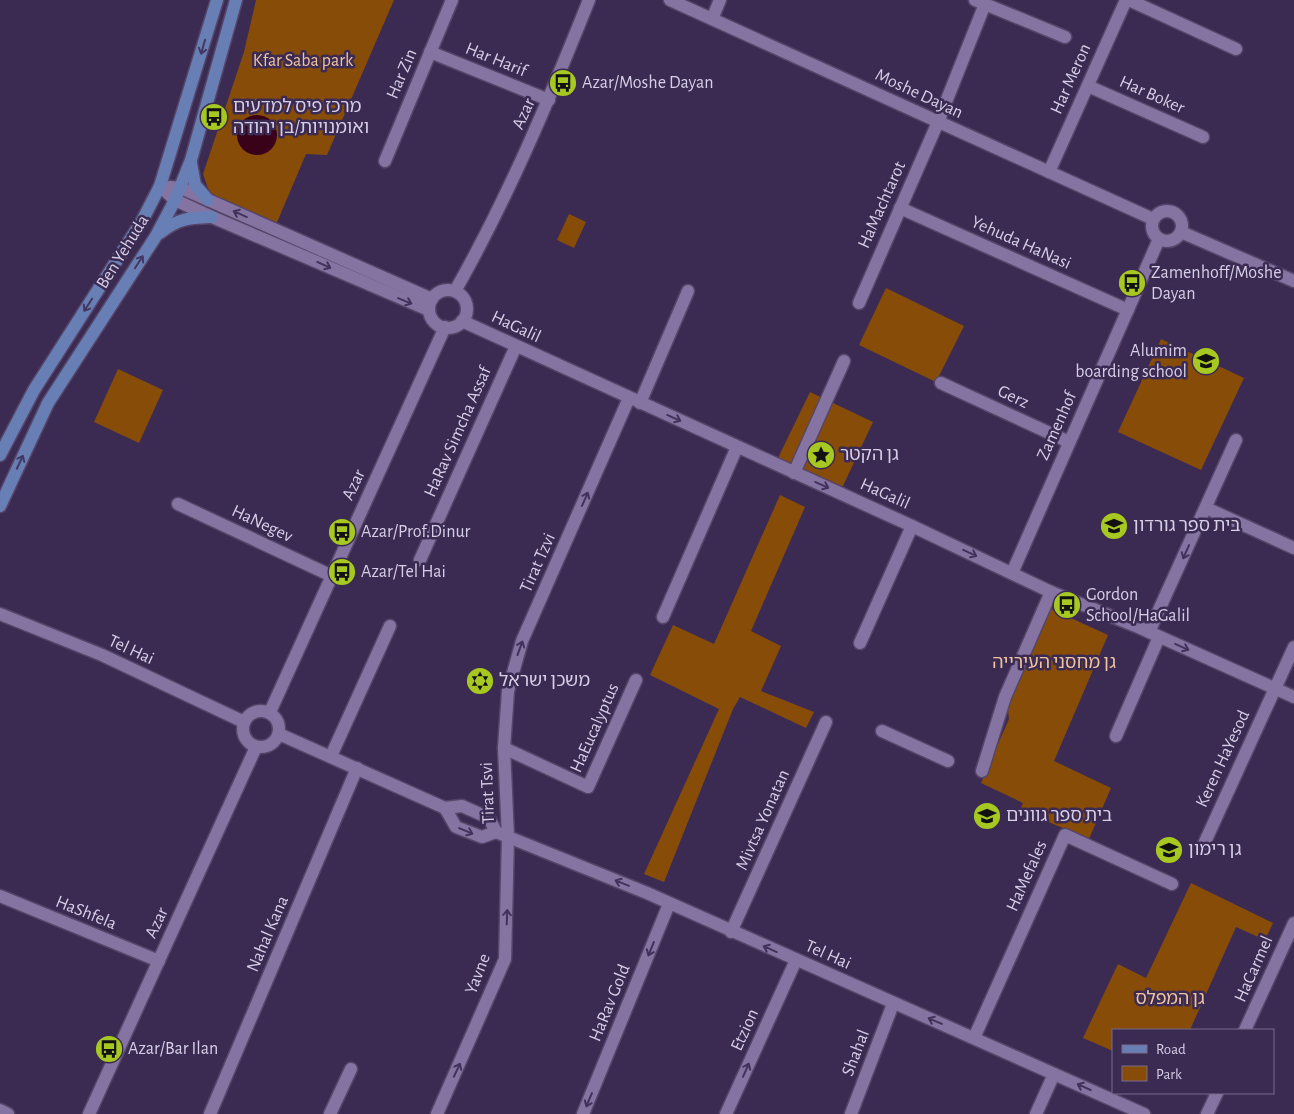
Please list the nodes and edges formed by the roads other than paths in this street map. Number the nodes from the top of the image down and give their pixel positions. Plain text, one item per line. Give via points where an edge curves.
1 (217, 0) edge
2 (236, 0) edge
3 (452, 0) edge
4 (589, 0) edge
5 (670, 0) edge
6 (720, 0) edge
7 (1128, 0) edge
8 (980, 2) edge
9 (712, 19) junction
10 (1065, 37) dead end
11 (1236, 49) dead end
12 (430, 52) junction
13 (1088, 86) junction
14 (549, 100) junction
15 (938, 122) junction
16 (1203, 137) dead end
17 (191, 160) junction
18 (385, 161) dead end
19 (1049, 172) junction
20 (160, 186) junction
21 (178, 194) junction
22 (208, 200) junction
23 (900, 208) junction
24 (212, 217) junction
25 (1154, 220) junction
26 (1181, 232) junction
27 (156, 236) junction
28 (1159, 239) junction
29 (1294, 281) edge
30 (455, 291) junction
31 (688, 291) dead end
32 (858, 303) dead end
33 (430, 304) junction
34 (1128, 310) junction
35 (462, 321) junction
36 (445, 327) junction
37 (516, 346) junction
38 (844, 361) dead end
39 (942, 383) dead end
40 (635, 401) junction
41 (1236, 440) dead end
42 (1069, 442) junction
43 (737, 447) junction
44 (0, 455) edge
45 (794, 473) junction
46 (178, 504) dead end
47 (0, 506) edge
48 (1206, 508) junction
49 (912, 526) junction
50 (1294, 548) edge
51 (420, 560) dead end
52 (1012, 573) junction
53 (332, 576) junction
54 (1051, 592) junction
55 (0, 614) edge
56 (663, 617) dead end
57 (390, 626) dead end
58 (1154, 635) junction
59 (860, 643) dead end
60 (1294, 647) edge
61 (636, 680) dead end
62 (1275, 689) junction
63 (1294, 697) edge
64 (270, 712) junction
65 (244, 722) junction
66 (826, 722) dead end
67 (882, 730) dead end
68 (279, 734) junction
69 (1116, 736) dead end
70 (256, 747) junction
71 (504, 748) junction
72 (331, 756) junction
73 (948, 761) dead end
74 (357, 768) junction
75 (982, 771) dead end
76 (445, 808) junction
77 (502, 834) junction
78 (1204, 844) dead end
79 (1172, 884) dead end
80 (0, 896) edge
81 (669, 904) junction
82 (1294, 925) edge
83 (732, 932) junction
84 (796, 960) junction
85 (159, 961) junction
86 (893, 1004) junction
87 (1245, 1029) edge
88 (974, 1038) junction
89 (351, 1070) dead end
90 (1054, 1074) junction
91 (1217, 1094) edge
92 (0, 1110) edge
93 (8, 1114) edge
94 (89, 1114) edge
95 (210, 1114) edge
96 (330, 1114) edge
97 (437, 1114) edge
98 (583, 1114) edge
99 (726, 1114) edge
100 (850, 1114) edge
101 (1036, 1114) edge
102 (1144, 1114) edge
103 (1207, 1114) edge

1 -> 20 main road, Ben Yehuda
2 - 17 main road, Ben Yehuda
3 - 12 street, Har Zin
4 - 14 street, Azar
5 - 9 street, Moshe Dayan
6 - 9 street
7 - 11 street
7 - 13 street, Har Meron
8 - 10 street
8 - 15 street, HaMachtarot
9 - 15 street, Moshe Dayan
12 - 14 street, Har Harif
12 - 18 street, Har Zin
13 - 16 street, Har Boker
13 - 19 street, Har Meron
14 - 30 street, Azar via 490,228
15 - 19 street, Moshe Dayan
15 - 23 street, HaMachtarot
17 - 21 main road, Ben Yehuda
17 - 22 main road via 195,185
19 - 25 street, Moshe Dayan
20 - 21 street
20 -> 44 main road, Ben Yehuda via 142,221 34,390
21 - 22 street
21 - 24 street
21 - 27 main road, Ben Yehuda
33 -> 22 street
23 - 32 street, HaMachtarot
23 - 34 street, Yehuda HaNasi
24 - 27 main road via 173,222
24 -> 33 street
25 - 26 street via 1164,211 1176,213 1182,222
25 - 28 street via 1153,230
26 - 28 street via 1170,241
26 - 29 street
47 -> 27 main road, Ben Yehuda via 48,403
28 - 34 street, Zamenhof
30 - 33 street via 445,290
30 - 35 street via 466,304
31 - 40 street, Tirat Tzvi
33 - 36 street via 432,319
34 - 42 street, Zamenhof
35 - 36 street
35 - 37 street, HaGalil
36 - 53 street, Azar
37 - 40 street, HaGalil
37 - 51 street, HaRav Simcha Assaf
38 - 45 street
39 - 42 street, Gerz
40 -> 43 street, HaGalil
71 -> 40 street, Tirat Tzvi via 508,691 522,641
41 - 48 street
42 - 52 street, Zamenhof
43 - 45 street, HaGalil
43 - 56 street
45 -> 49 street, HaGalil
46 - 53 street, HaNegev
48 - 50 street
48 -> 58 street
49 -> 52 street, HaGalil
49 - 59 street
52 - 54 street, HaGalil
53 - 64 street, Azar
54 - 58 street, HaGalil
54 - 75 street via 1005,697
55 - 65 street, Tel Hai via 102,655
57 - 72 street
58 -> 62 street, HaGalil
58 - 69 street
60 - 62 street, Keren HaYesod
61 - 71 street, HaEucalyptus via 588,787
62 - 63 street, HaGalil
62 - 78 street, Keren HaYesod
64 - 65 street via 252,713
64 - 68 street via 278,721
65 - 70 street via 244,734
66 - 83 street, Mivtsa Yonatan
67 - 73 street
68 - 70 street via 268,746
68 - 72 street, Tel Hai
70 - 85 street, Azar
71 - 77 street, Tirat Tsvi
72 - 74 street, Tel Hai
74 - 76 street, Tel Hai
74 - 95 street, Nahal Kana
76 - 77 street, Tel Hai via 462,806 489,818
76 -> 77 street, Tel Hai via 456,826 482,837
81 -> 77 street, Tel Hai
97 -> 77 street, Yavne via 505,959
79 - 88 street, HaMefales via 1065,835
80 - 85 street, HaShfela
81 - 83 street, Tel Hai
81 -> 98 street, HaRav Gold
82 - 87 street, HaCarmel
84 -> 83 street, Tel Hai
84 - 86 street, Tel Hai
99 -> 84 street, Etzion
85 - 94 street, Azar
88 -> 86 street, Tel Hai
86 - 100 street, Shahal
88 - 90 street, Tel Hai
89 - 96 street
90 - 101 street
102 -> 90 street, Tel Hai
91 - 103 street
92 - 93 street

